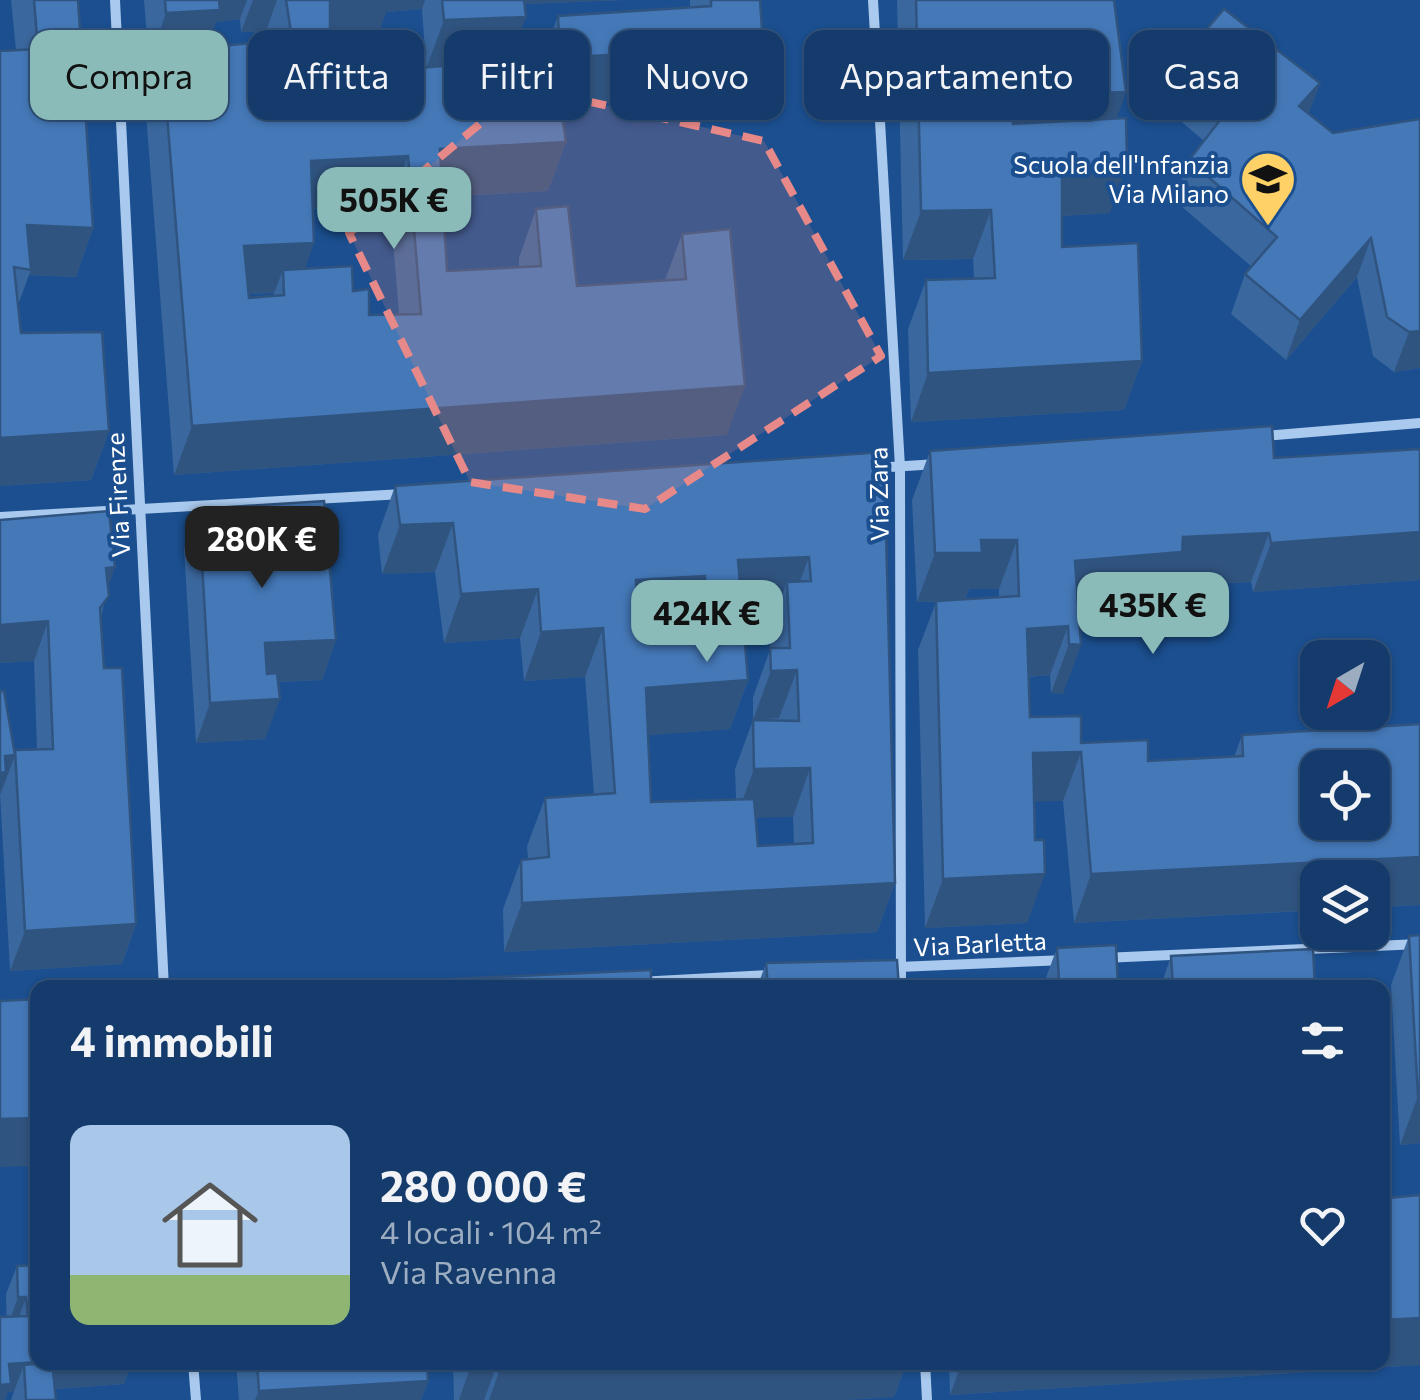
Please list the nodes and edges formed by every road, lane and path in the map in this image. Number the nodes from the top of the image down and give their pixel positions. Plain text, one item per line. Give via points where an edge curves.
1 (115, 0) edge
2 (873, 0) edge
3 (1420, 423) edge
4 (1247, 438) edge
5 (958, 462) edge
6 (900, 467) junction
7 (862, 469) edge
8 (412, 493) edge
9 (138, 508) junction
10 (0, 516) edge
11 (1420, 944) edge
12 (1089, 959) edge
13 (1069, 960) edge
14 (900, 967) junction
15 (880, 968) edge
16 (781, 974) edge
17 (164, 980) edge
18 (675, 980) edge
19 (901, 980) edge
20 (194, 1370) edge
21 (926, 1370) edge
22 (196, 1400) edge
23 (928, 1400) edge

1 - 9 street, Via Firenze
2 - 6 street, Via Zara
3 - 4 street
5 - 6 street
6 - 7 street
6 - 14 street, Via Zara
8 - 9 street
9 - 10 street
9 - 17 street, Via Firenze
11 - 12 street
13 - 14 street, Via Barletta
14 - 15 street, Via Barletta
14 - 19 street, Via Zara
16 - 18 street
20 - 22 street
21 - 23 street

